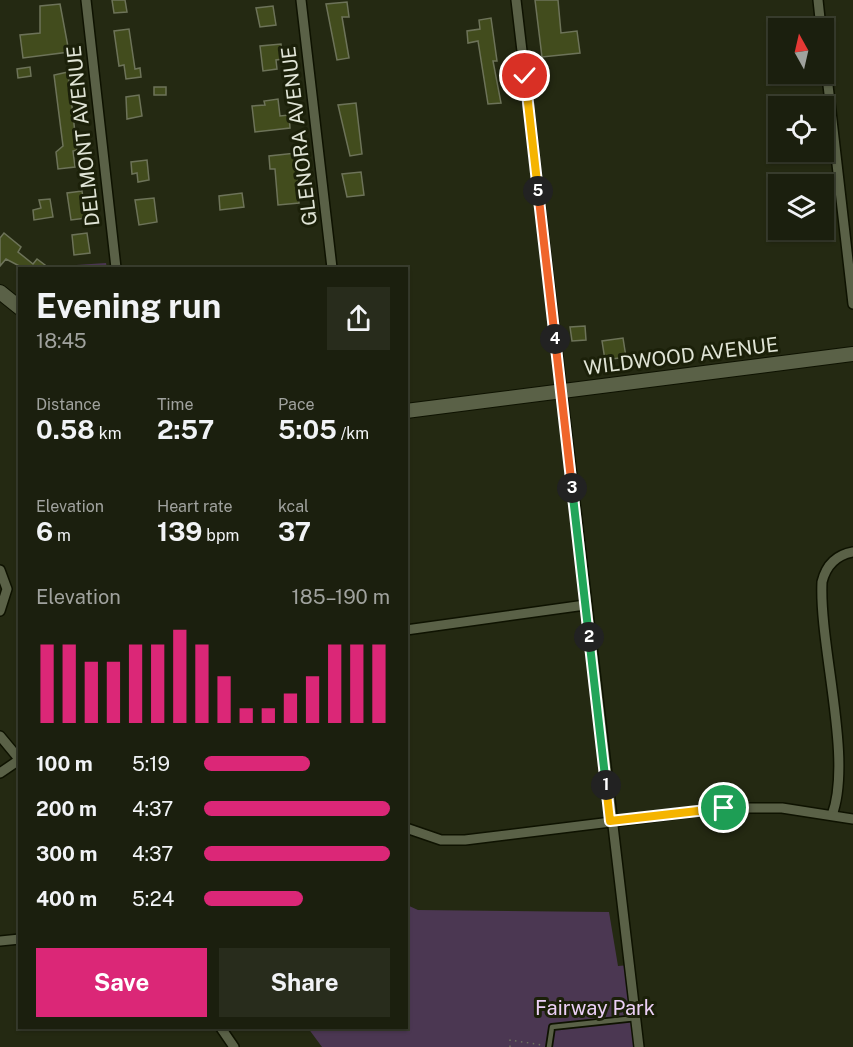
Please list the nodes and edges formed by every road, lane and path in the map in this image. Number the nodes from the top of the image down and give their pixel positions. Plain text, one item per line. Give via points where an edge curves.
1 (86, 0) edge
2 (301, 0) edge
3 (516, 0) edge
4 (818, 0) edge
5 (820, 18) edge
6 (828, 84) edge
7 (116, 267) edge
8 (332, 267) edge
9 (0, 292) edge
10 (853, 304) edge
11 (18, 306) edge
12 (853, 354) edge
13 (561, 390) junction
14 (408, 411) edge
15 (853, 552) edge
16 (0, 570) edge
17 (585, 605) junction
18 (0, 611) edge
19 (408, 630) edge
20 (0, 736) edge
21 (18, 759) edge
22 (18, 761) edge
23 (0, 773) edge
24 (832, 815) junction
25 (853, 819) edge
26 (610, 821) junction
27 (408, 829) edge
28 (18, 939) edge
29 (0, 941) edge
30 (636, 1017) junction
31 (222, 1029) edge
32 (234, 1047) edge
33 (510, 1047) edge
34 (537, 1047) edge
35 (549, 1047) edge
36 (639, 1047) edge

1 - 7 street, DELMONT AVENUE
2 - 8 street, GLENORA AVENUE
3 - 13 street
4 - 5 street
6 - 10 street
9 - 11 street
12 - 13 street, WILDWOOD AVENUE
13 - 14 street, WILDWOOD AVENUE
13 - 17 street
15 - 24 street via 830,564 822,582 839,733 840,792
16 - 18 street via 7,589
17 - 19 street
17 - 26 street
20 - 21 street
22 - 23 street
24 - 25 street
24 - 26 street via 755,807
26 - 27 street via 455,841 426,837
26 - 30 street
28 - 29 street
30 - 35 lane via 552,1027
30 - 36 street
31 - 32 street
33 - 34 path via 510,1040 539,1044

